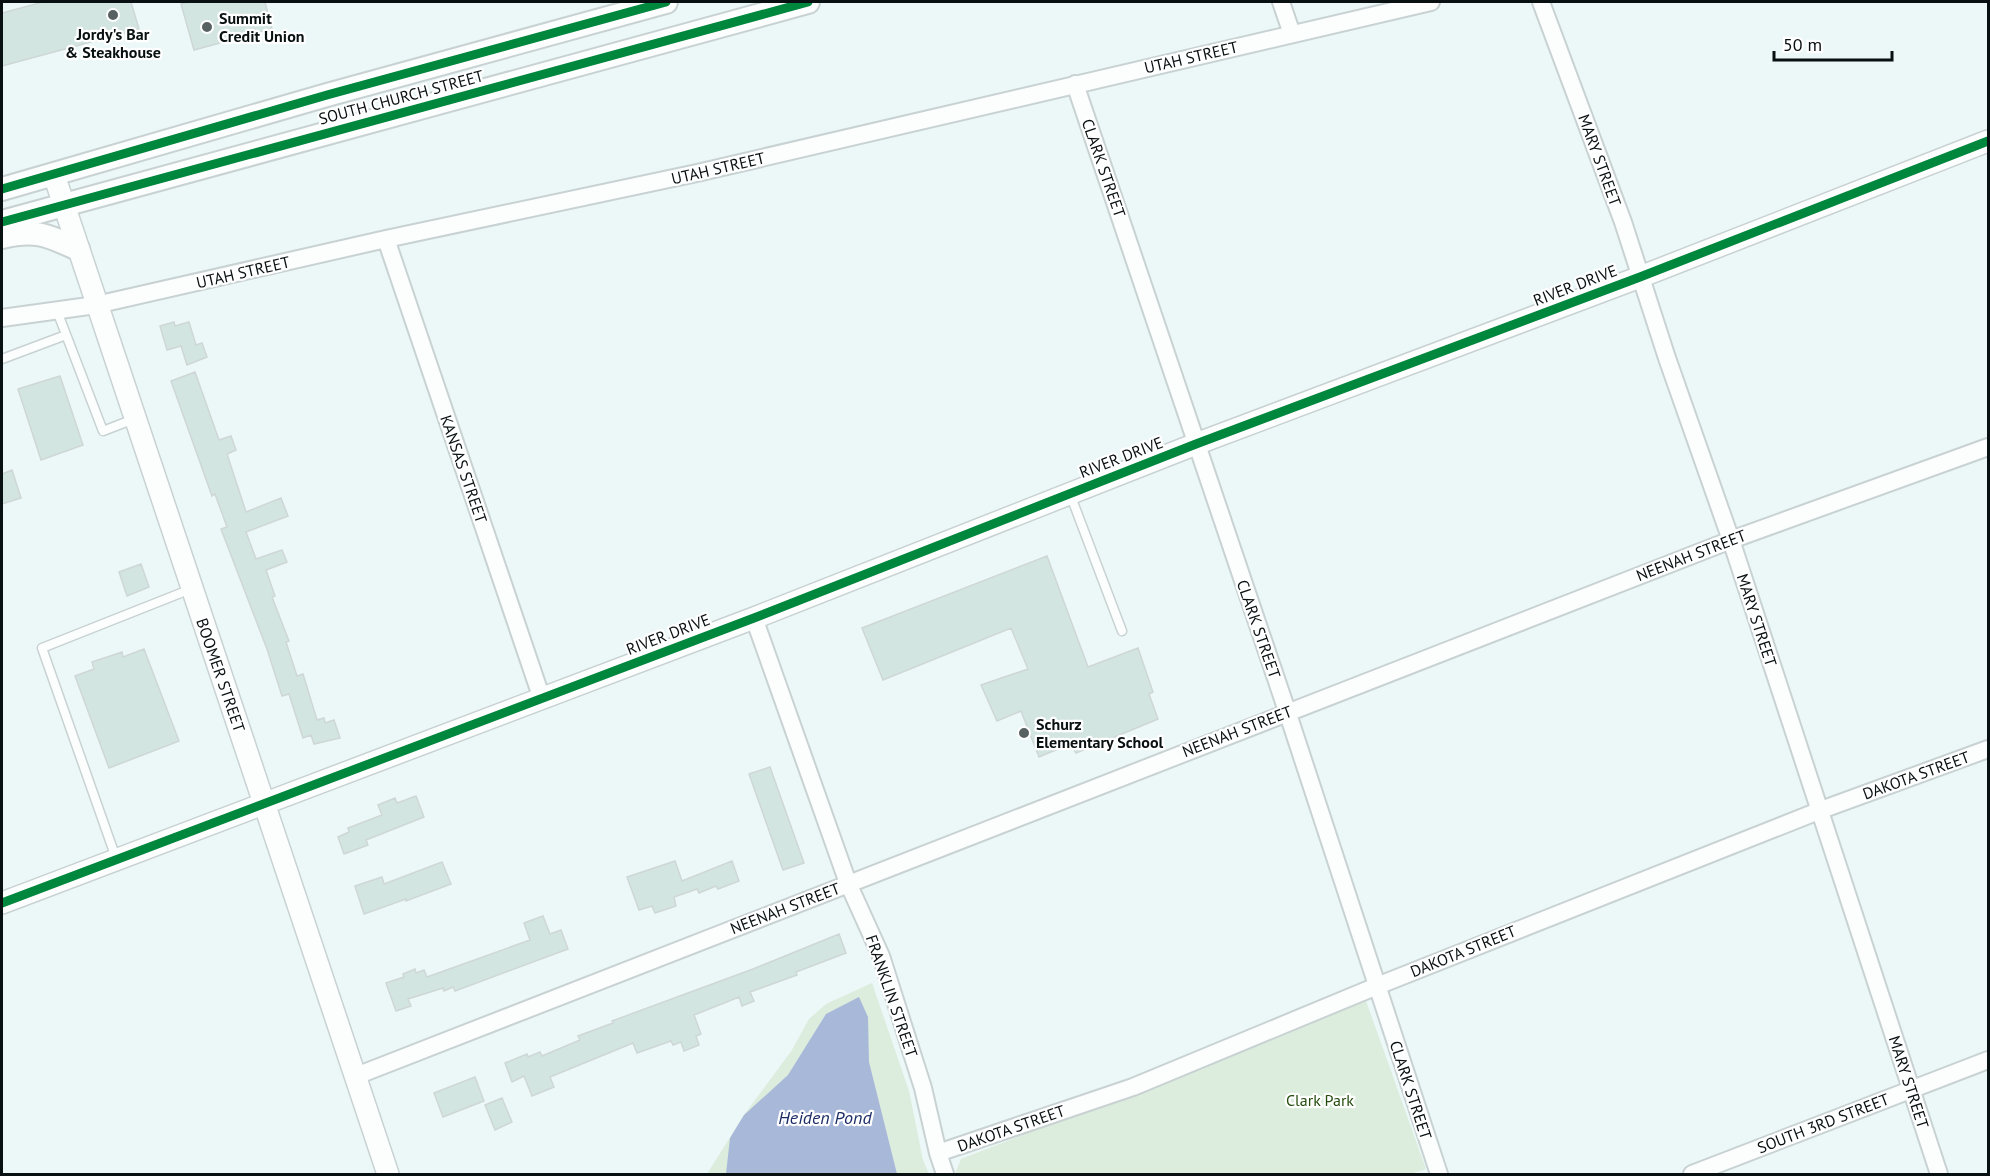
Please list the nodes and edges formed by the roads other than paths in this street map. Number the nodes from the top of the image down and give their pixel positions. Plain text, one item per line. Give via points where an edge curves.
1 (666, 2) edge
2 (808, 2) edge
3 (1281, 2) edge
4 (1431, 2) edge
5 (1540, 2) edge
6 (1292, 34) junction
7 (1075, 84) junction
8 (1989, 141) edge
9 (54, 175) junction
10 (2, 189) edge
11 (65, 205) junction
12 (2, 222) edge
13 (2, 237) edge
14 (386, 239) junction
15 (78, 249) junction
16 (1640, 277) junction
17 (96, 305) junction
18 (57, 310) junction
19 (2, 318) edge
20 (66, 335) junction
21 (2, 358) edge
22 (134, 418) junction
23 (1196, 444) junction
24 (1989, 447) edge
25 (1070, 493) junction
26 (1731, 540) junction
27 (192, 589) junction
28 (754, 618) junction
29 (1122, 631) dead end
30 (542, 699) junction
31 (1287, 711) junction
32 (1989, 749) edge
33 (265, 805) junction
34 (1821, 810) junction
35 (117, 860) junction
36 (848, 883) junction
37 (2, 903) edge
38 (1377, 986) junction
39 (1989, 1059) edge
40 (356, 1076) junction
41 (1911, 1089) junction
42 (938, 1153) junction
43 (388, 1174) edge
44 (945, 1174) edge
45 (1439, 1174) edge
46 (1692, 1174) edge
47 (1939, 1174) edge

1 - 9 main road, SOUTH CHURCH STREET
2 - 11 main road, SOUTH CHURCH STREET
3 - 6 street
4 - 6 street, UTAH STREET
5 - 16 street, MARY STREET
6 - 7 street, UTAH STREET
7 - 14 street, UTAH STREET via 697,173
7 - 23 street, CLARK STREET
8 - 16 street, RIVER DRIVE
9 - 10 main road, SOUTH CHURCH STREET
9 - 11 street, BOOMER STREET
11 - 12 main road, SOUTH CHURCH STREET
11 - 15 street, BOOMER STREET
13 - 15 main road via 44,234
14 - 17 street, UTAH STREET
14 - 30 street, KANSAS STREET
15 - 17 street, BOOMER STREET
16 - 23 street, RIVER DRIVE
16 - 26 street, MARY STREET
17 - 18 street, UTAH STREET
17 - 22 street, BOOMER STREET
18 - 19 street, UTAH STREET
18 - 20 lane
20 - 21 lane
20 - 22 lane via 103,431
22 - 27 street, BOOMER STREET
23 - 25 street, RIVER DRIVE
23 - 31 street, CLARK STREET
24 - 26 street, NEENAH STREET
25 - 28 street, RIVER DRIVE
25 - 29 lane
26 - 31 street, NEENAH STREET
26 - 34 street, MARY STREET
27 - 33 street, BOOMER STREET
27 - 35 lane via 42,648
28 - 30 street, RIVER DRIVE
28 - 36 street, FRANKLIN STREET
30 - 33 street, RIVER DRIVE
31 - 36 street, NEENAH STREET
31 - 38 street, CLARK STREET
32 - 34 street, DAKOTA STREET
33 - 35 street, RIVER DRIVE
33 - 40 street, BOOMER STREET
34 - 38 street, DAKOTA STREET
34 - 41 street, MARY STREET
35 - 37 street, RIVER DRIVE
36 - 40 street, NEENAH STREET
36 - 42 street, FRANKLIN STREET via 881,956 923,1088
38 - 42 street, DAKOTA STREET via 1133,1087
38 - 45 street, CLARK STREET
39 - 41 street, SOUTH 3RD STREET
40 - 43 street, BOOMER STREET
41 - 46 street, SOUTH 3RD STREET
41 - 47 street, MARY STREET
42 - 44 street, FRANKLIN STREET

